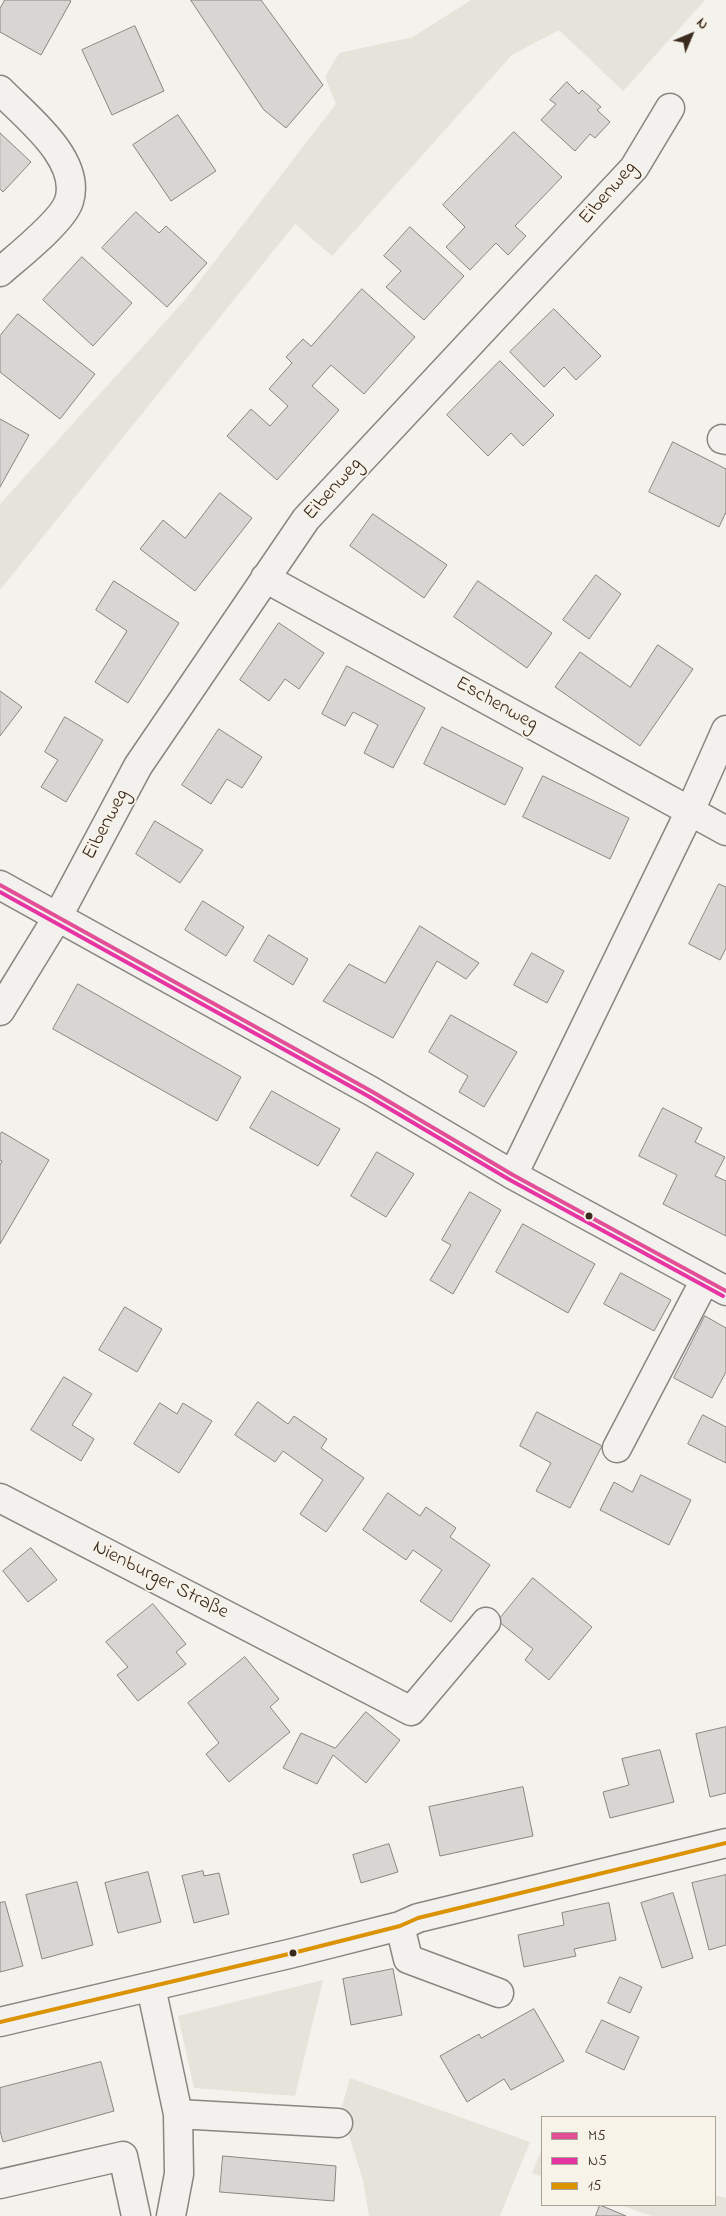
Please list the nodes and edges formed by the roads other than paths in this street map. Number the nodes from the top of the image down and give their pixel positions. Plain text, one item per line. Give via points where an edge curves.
1 (0, 90) edge
2 (670, 108) dead end
3 (0, 272) edge
4 (266, 578) junction
5 (726, 730) edge
6 (690, 811) junction
7 (726, 831) edge
8 (0, 885) edge
9 (57, 918) junction
10 (0, 1011) edge
11 (513, 1175) junction
12 (715, 1285) edge
13 (617, 1448) dead end
14 (0, 1498) edge
15 (486, 1622) dead end
16 (726, 1843) edge
17 (400, 1926) junction
18 (151, 1987) junction
19 (499, 1993) dead end
20 (0, 2022) edge
21 (178, 2114) junction
22 (338, 2123) dead end
23 (0, 2184) edge
24 (136, 2216) edge
25 (171, 2216) edge

1 - 3 street via 62,154 71,180 69,202 53,224
2 - 4 street, Eibenweg via 634,168 306,519
4 - 6 street, Eschenweg
4 - 9 street, Eibenweg via 138,766
5 - 6 street
6 - 7 street, Eschenweg
6 - 11 street
8 - 9 street
9 - 10 street, Eibenweg
9 - 11 street via 371,1091
11 - 12 street
12 - 13 street
14 - 15 street, Nienburger Straße via 410,1711
16 - 17 street via 418,1918
17 - 18 street
17 - 19 street via 408,1959
18 - 20 street
18 - 21 street
21 - 22 street
21 - 25 street via 179,2174
23 - 24 street via 123,2156

